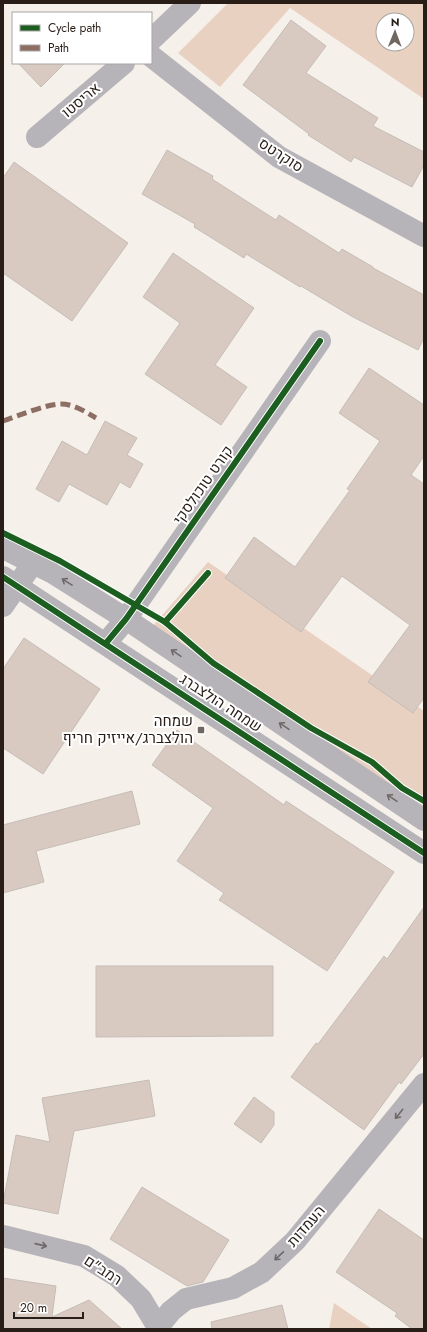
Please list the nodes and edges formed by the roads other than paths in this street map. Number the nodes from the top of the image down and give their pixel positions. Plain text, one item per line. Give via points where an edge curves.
1 (190, 3) edge
2 (152, 39) edge
3 (152, 57) edge
4 (123, 64) edge
5 (38, 137) dead end
6 (424, 236) edge
7 (320, 341) dead end
8 (3, 548) edge
9 (33, 563) junction
10 (10, 581) edge
11 (3, 606) edge
12 (126, 619) junction
13 (106, 643) junction
14 (424, 820) edge
15 (424, 853) edge
16 (424, 1084) edge
17 (3, 1236) edge
18 (158, 1328) edge

1 - 2 street
3 - 6 street, סוקרטס via 279,157
4 - 5 street, אריסטו
7 - 12 street, קורט טוכולסקי
8 - 9 street, שמחה הולצברג
9 - 10 street
12 -> 9 street, שמחה הולצברג
10 - 11 street
10 - 13 street, שמחה הולצברג
12 - 13 street, קורט טוכולסקי
14 -> 12 street, שמחה הולצברג
13 - 15 street, שמחה הולצברג
16 -> 18 street, העמדות via 295,1242 262,1272 233,1288 186,1299 171,1311
17 -> 18 street, רמב"ם via 84,1256 117,1276 141,1299

